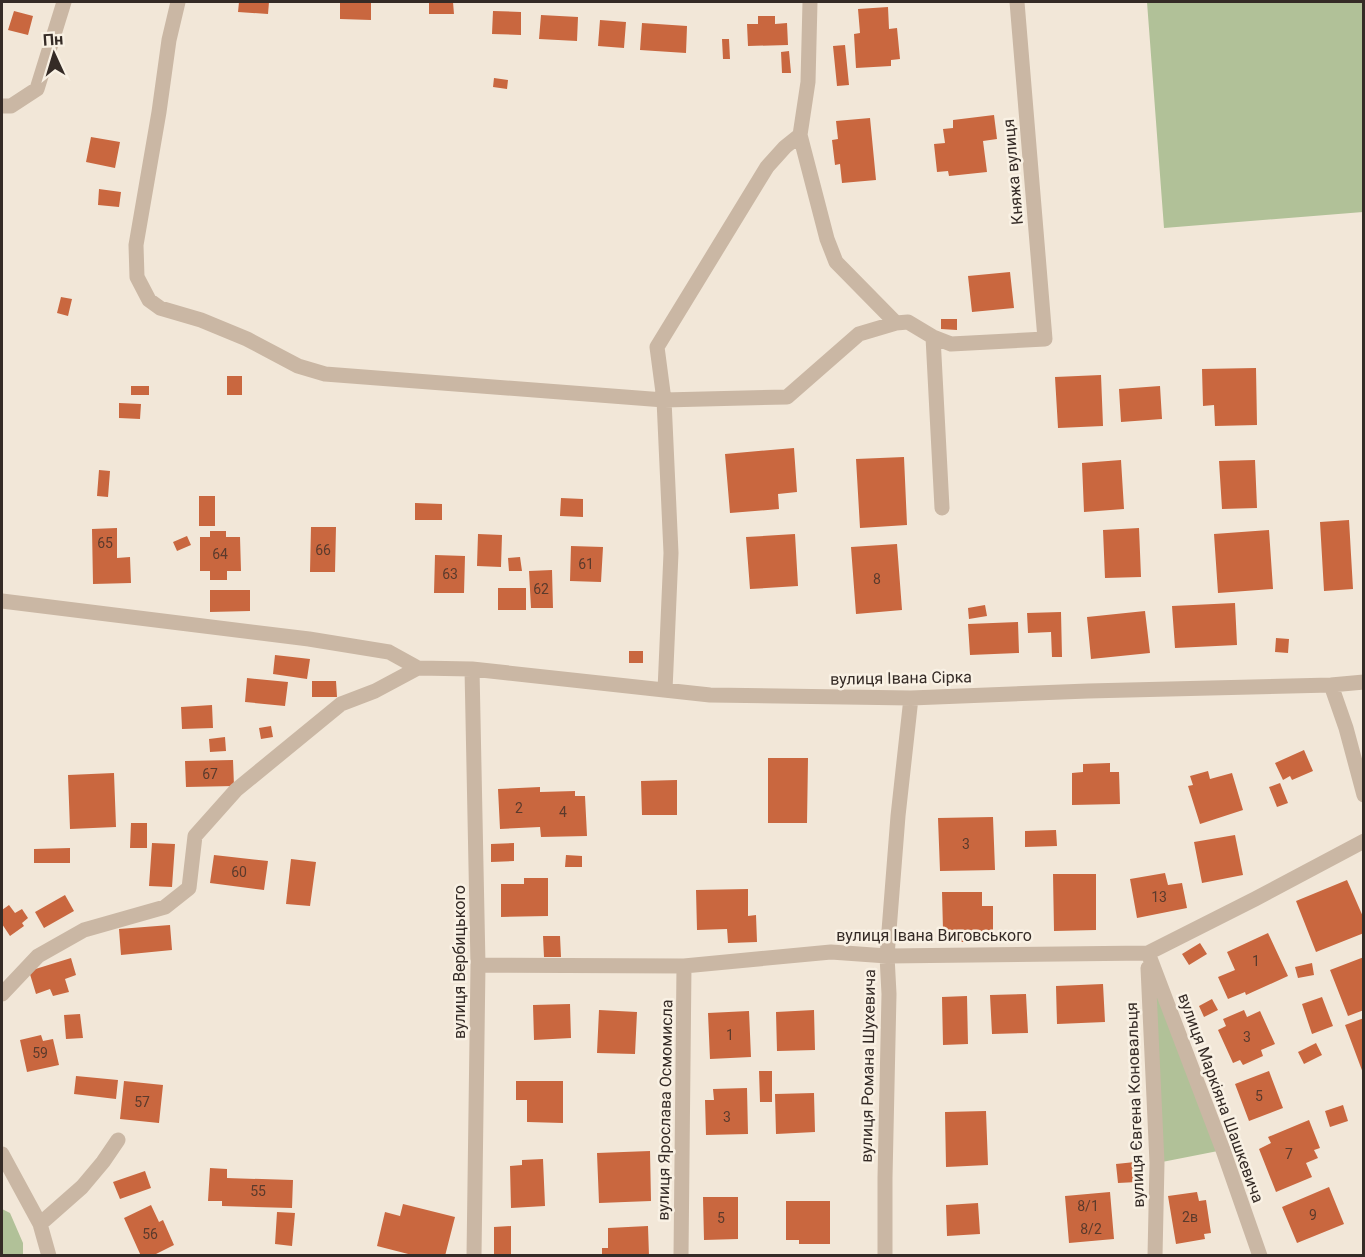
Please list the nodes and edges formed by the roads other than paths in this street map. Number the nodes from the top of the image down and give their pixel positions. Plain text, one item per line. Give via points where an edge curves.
1 (64, 2) edge
2 (178, 2) edge
3 (810, 2) edge
4 (1017, 2) edge
5 (2, 106) edge
6 (800, 135) junction
7 (896, 322) junction
8 (933, 337) junction
9 (664, 400) junction
10 (942, 508) dead end
11 (2, 601) edge
12 (418, 668) junction
13 (472, 669) junction
14 (1364, 682) edge
15 (1331, 685) junction
16 (665, 690) junction
17 (911, 698) junction
18 (1364, 795) edge
19 (1364, 841) edge
20 (1148, 952) junction
21 (887, 956) junction
22 (478, 964) junction
23 (684, 966) junction
24 (2, 994) edge
25 (118, 1140) dead end
26 (2, 1154) edge
27 (40, 1224) junction
28 (49, 1256) edge
29 (474, 1256) edge
30 (681, 1256) edge
31 (885, 1256) edge
32 (1155, 1256) edge
33 (1260, 1256) edge

1 - 5 street via 37,89 10,106
2 - 9 street via 136,245 137,277 149,300 160,308 201,320 298,366 325,374
3 - 6 street via 808,82
4 - 8 street, Княжа вулиця via 1045,339 951,344
6 - 7 street via 836,262
6 - 9 street via 767,166 657,347
7 - 8 street via 908,322
7 - 9 street via 859,334 787,397
8 - 10 street
9 - 16 street via 671,553
11 - 12 street via 309,639 389,652
12 - 13 street, вулиця Івана Сірка
12 - 24 street via 341,704 236,790 195,836 189,888 165,907 84,930 38,956
13 - 16 street, вулиця Івана Сірка
13 - 22 street, вулиця Вербицького
14 - 15 street, вулиця Івана Сірка
15 - 17 street, вулиця Івана Сірка
15 - 18 street
16 - 17 street, вулиця Івана Сірка via 710,695
17 - 21 street, вулиця Романа Шухевича
19 - 20 street, вулиця Івана Виговського
20 - 21 street, вулиця Івана Виговського
20 - 32 street, вулиця Євгена Коновальця via 1157,1163
20 - 33 street, вулиця Маркіяна Шашкевича
21 - 23 street, вулиця Івана Виговського via 831,952
21 - 31 street, вулиця Романа Шухевича
22 - 23 street, вулиця Івана Виговського
22 - 29 street, вулиця Вербицького
23 - 30 street, вулиця Ярослава Осмомисла
25 - 27 street via 82,1186
26 - 27 street
27 - 28 street

